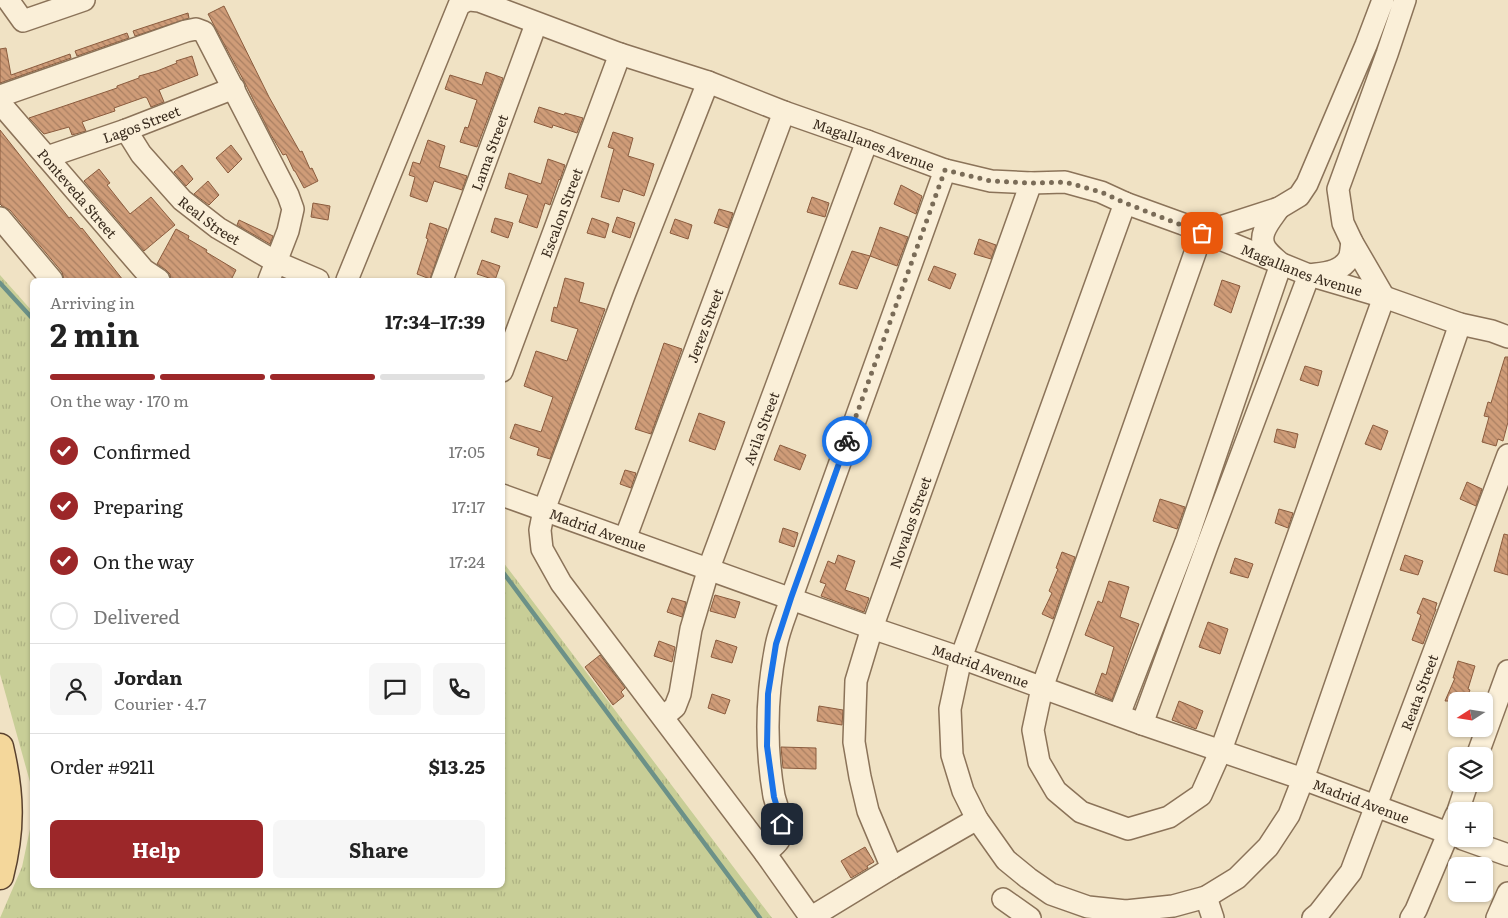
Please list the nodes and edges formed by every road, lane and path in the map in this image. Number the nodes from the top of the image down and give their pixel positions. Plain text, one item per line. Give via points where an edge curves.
1 (8, 0) edge
2 (84, 0) edge
3 (1383, 0) edge
4 (1405, 0) edge
5 (465, 2) edge
6 (536, 24) junction
7 (620, 54) junction
8 (708, 82) junction
9 (234, 88) junction
10 (0, 96) edge
11 (0, 103) edge
12 (784, 112) junction
13 (126, 130) junction
14 (867, 140) junction
15 (47, 157) junction
16 (945, 170) junction
17 (1031, 183) junction
18 (1125, 203) junction
19 (1278, 208) junction
20 (0, 218) edge
21 (1202, 233) junction
22 (1352, 242) junction
23 (1281, 264) junction
24 (273, 271) edge
25 (1309, 275) junction
26 (50, 278) edge
27 (156, 278) edge
28 (308, 278) edge
29 (348, 278) edge
30 (443, 278) edge
31 (1384, 297) junction
32 (1460, 324) junction
33 (1508, 337) edge
34 (505, 363) edge
35 (1508, 455) edge
36 (505, 496) edge
37 (544, 510) junction
38 (625, 539) junction
39 (1187, 539) junction
40 (1207, 546) junction
41 (709, 568) junction
42 (791, 598) junction
43 (872, 628) junction
44 (961, 658) junction
45 (1508, 671) edge
46 (1042, 688) junction
47 (1120, 715) junction
48 (664, 717) junction
49 (1142, 724) junction
50 (0, 747) edge
51 (1480, 747) edge
52 (1221, 750) junction
53 (1303, 779) junction
54 (1376, 806) junction
55 (977, 819) junction
56 (1448, 828) edge
57 (1448, 847) edge
58 (1491, 847) edge
59 (765, 853) junction
60 (1508, 855) edge
61 (892, 868) junction
62 (0, 876) edge
63 (1508, 893) edge
64 (1051, 894) junction
65 (1206, 897) junction
66 (1003, 899) dead end
67 (1087, 912) edge
68 (811, 918) edge
69 (1030, 918) edge
70 (1043, 918) edge
71 (1213, 918) edge
72 (1313, 918) edge
73 (1411, 918) edge
74 (1497, 918) edge

1 - 2 street via 23,21
3 - 19 street via 1307,184 1299,196
4 - 22 street via 1338,189 1343,223
5 - 6 street, Magallanes Avenue via 479,2
5 - 29 street
6 - 7 street, Magallanes Avenue
6 - 30 street, Lama Street
7 - 8 street, Magallanes Avenue
7 - 34 street, Escalon Street
8 - 12 street, Magallanes Avenue
8 - 37 street via 624,293
9 - 10 street via 204,32 196,29
9 - 13 street, Lagos Street
9 - 24 street via 293,209
11 - 15 street, Ponteveda Street
12 - 14 street, Magallanes Avenue
12 - 38 street, Jerez Street
13 - 15 street, Lagos Street
13 - 24 street, Real Street via 141,154 182,200
14 - 16 street, Magallanes Avenue
14 - 41 street, Avila Street
15 - 27 street, Ponteveda Street via 144,270
16 - 17 street, Magallanes Avenue via 991,181
16 - 42 street
17 - 18 street, Magallanes Avenue via 1065,182
17 - 43 street, Novalos Street
18 - 21 street, Magallanes Avenue
18 - 44 street
19 - 21 street
19 - 23 street via 1265,228 1262,241
20 - 26 street
21 - 23 street, Magallanes Avenue
21 - 46 street
22 - 25 street via 1349,258 1341,267
22 - 31 street
23 - 25 street, Magallanes Avenue
23 - 39 street
24 - 28 street, Real Street
25 - 31 street, Magallanes Avenue
25 - 40 street
31 - 32 street, Magallanes Avenue
31 - 52 street
32 - 33 street, Magallanes Avenue
32 - 53 street
35 - 54 street, Reata Street
36 - 37 street, Madrid Avenue
37 - 38 street, Madrid Avenue
37 - 48 street via 540,530 542,549 561,583
38 - 41 street, Madrid Avenue
39 - 40 street
39 - 47 street
40 - 49 street
41 - 42 street, Madrid Avenue
41 - 48 street, Avila Street via 691,629 680,694 675,707
42 - 43 street, Madrid Avenue
42 - 59 street via 776,644 768,694 767,746 782,836
43 - 44 street, Madrid Avenue
43 - 61 street, Novalos Street via 856,681 854,742 868,811
44 - 46 street, Madrid Avenue
44 - 55 street via 950,708 952,754 963,791
45 - 51 street
46 - 47 street, Madrid Avenue
46 - 52 street via 1033,730 1039,762 1056,791 1081,812 1128,828 1169,817 1201,795
47 - 49 street, Madrid Avenue
48 - 59 street
49 - 52 street, Madrid Avenue
50 - 62 main road via 9,800 9,827
52 - 53 street, Madrid Avenue
53 - 54 street, Madrid Avenue
53 - 65 street via 1289,815 1268,847 1237,878
54 - 56 street, Madrid Avenue
54 - 72 street, Reata Street via 1352,872
55 - 61 street
55 - 64 street via 1006,860
57 - 73 street
58 - 60 street, Madrid Avenue
59 - 68 street
61 - 68 street
63 - 74 street
64 - 67 street
64 - 70 street
65 - 67 street via 1173,906 1126,912
65 - 71 street
66 - 69 street

